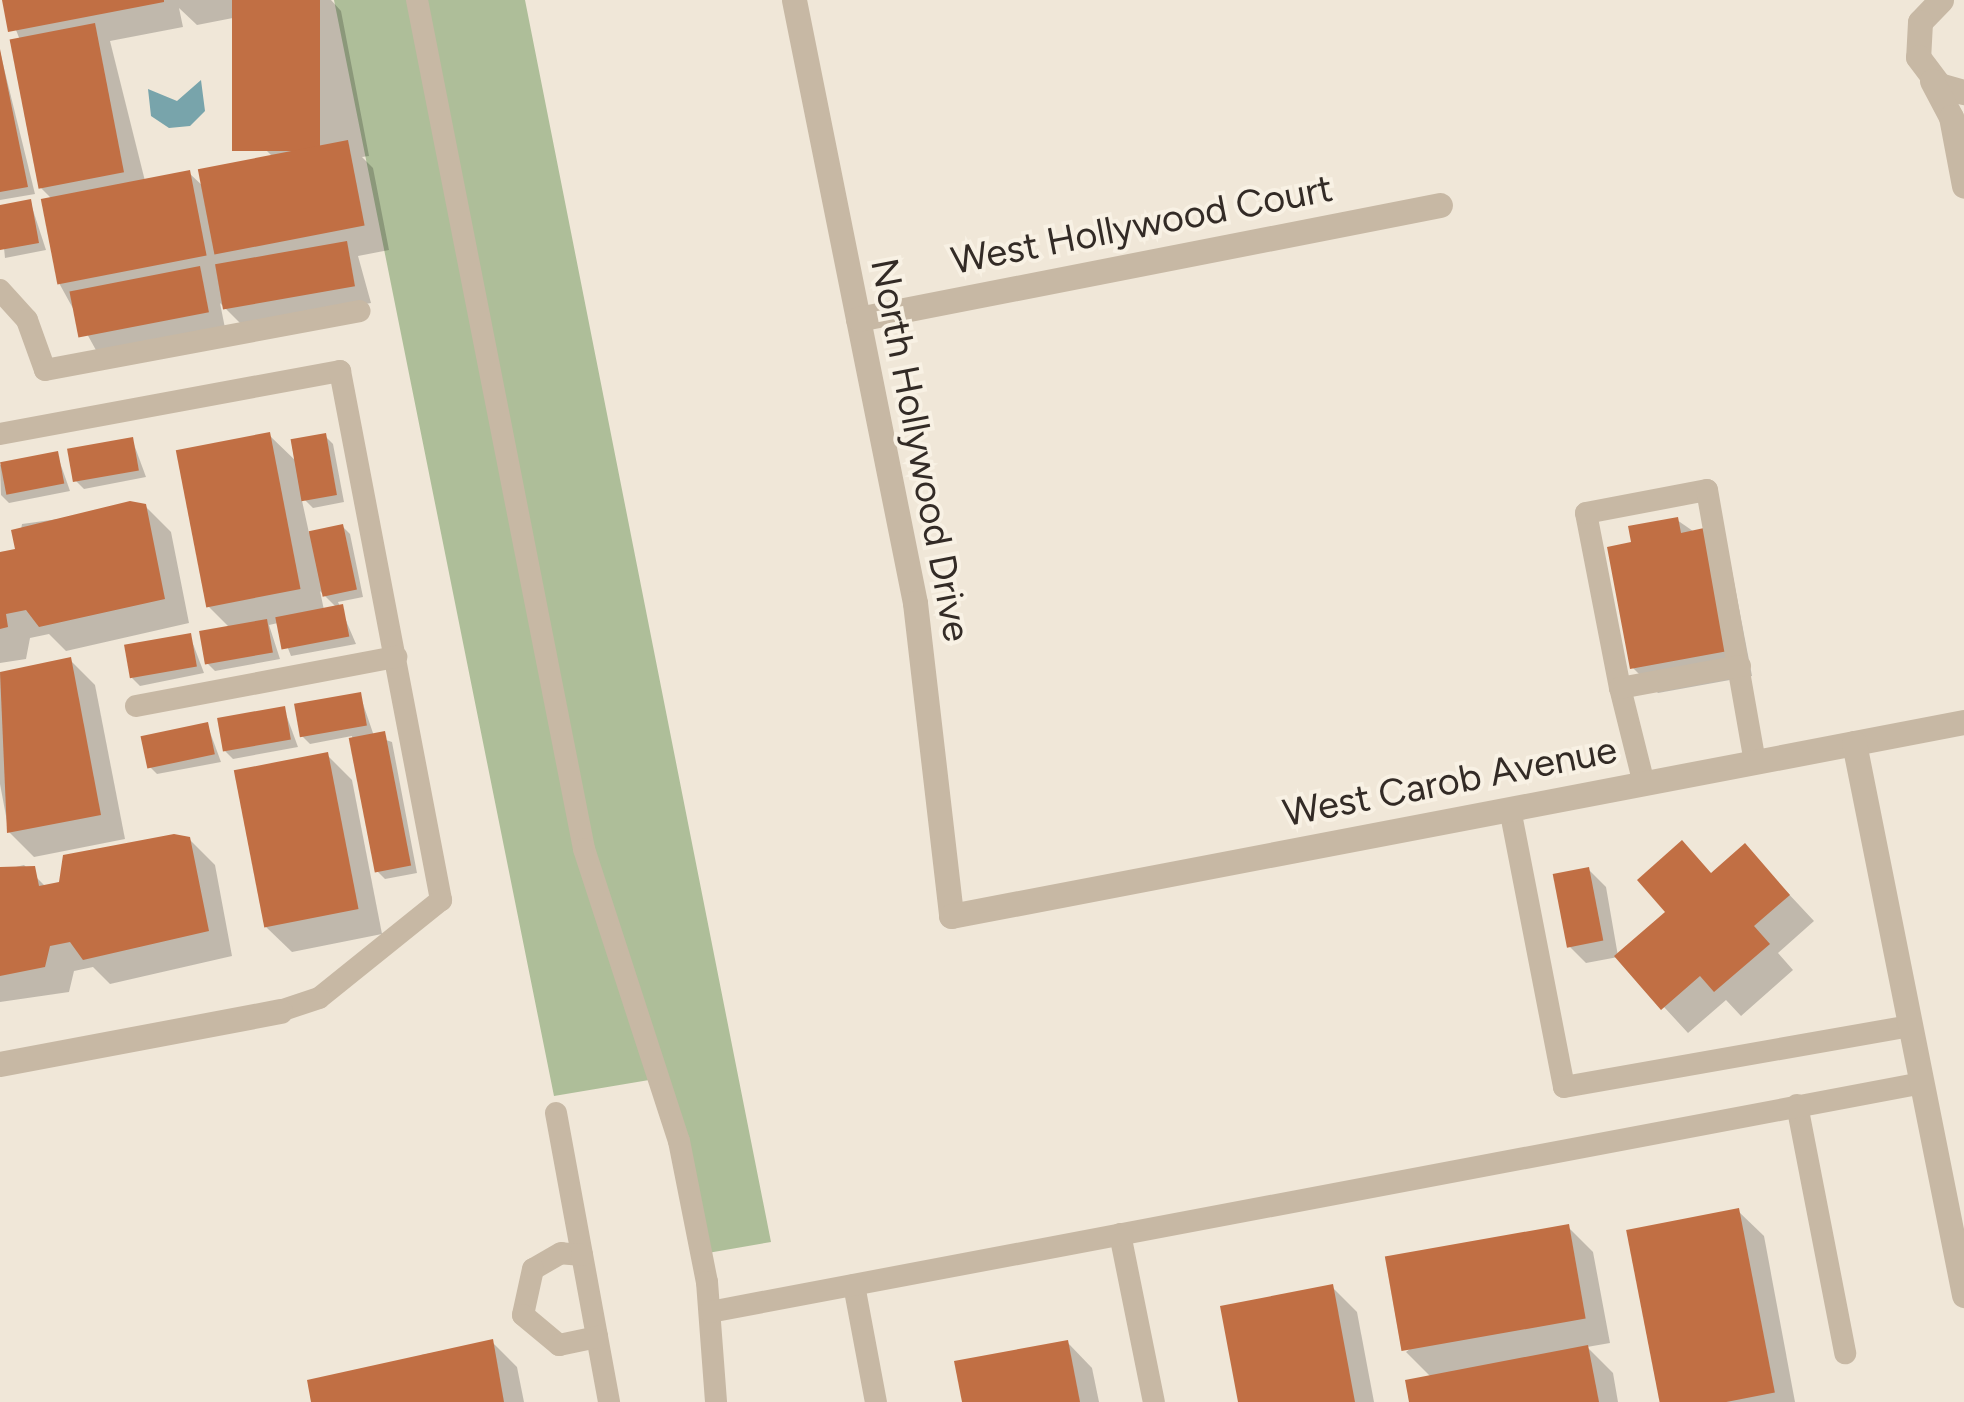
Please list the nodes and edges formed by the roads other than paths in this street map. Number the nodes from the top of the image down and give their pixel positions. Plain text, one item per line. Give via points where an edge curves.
1 (418, 0) edge
2 (794, 0) edge
3 (1941, 0) edge
4 (1926, 73) junction
5 (1964, 92) edge
6 (1963, 177) edge
7 (1440, 205) dead end
8 (0, 290) edge
9 (10, 310) edge
10 (360, 311) dead end
11 (858, 319) junction
12 (0, 434) edge
13 (396, 657) junction
14 (1740, 666) junction
15 (1620, 688) junction
16 (136, 706) dead end
17 (1964, 722) edge
18 (1854, 744) junction
19 (1755, 762) junction
20 (1644, 784) junction
21 (1510, 809) junction
22 (951, 916) joint
23 (280, 1011) joint
24 (1911, 1026) junction
25 (0, 1064) edge
26 (1922, 1083) junction
27 (1797, 1106) junction
28 (556, 1113) dead end
29 (1120, 1234) junction
30 (582, 1256) junction
31 (854, 1285) junction
32 (1964, 1295) edge
33 (710, 1312) junction
34 (598, 1337) junction
35 (1845, 1353) dead end
36 (610, 1402) edge
37 (716, 1402) edge
38 (876, 1402) edge
39 (1154, 1402) edge

1 - 33 lane via 584,849 670,1109
2 - 11 street, North Hollywood Drive
3 - 4 street via 1916,39
4 - 5 street
4 - 6 street via 1951,116
7 - 11 street, West Hollywood Court
8 - 9 lane
9 - 10 lane via 45,370
11 - 22 street, North Hollywood Drive via 914,603
12 - 13 lane via 340,371
13 - 16 lane
13 - 23 lane via 441,900 319,998
14 - 15 lane
14 - 15 lane via 1706,490 1586,514
14 - 19 lane
15 - 20 lane
17 - 18 street, West Carob Avenue
18 - 19 street, West Carob Avenue
18 - 24 street
19 - 20 street, West Carob Avenue
20 - 21 street, West Carob Avenue
21 - 22 street, West Carob Avenue
21 - 24 lane via 1564,1087
23 - 25 street
24 - 26 street
26 - 27 lane
26 - 32 street
27 - 29 lane
27 - 35 lane
28 - 30 lane
29 - 31 lane
29 - 39 lane
30 - 34 lane
30 - 34 lane via 561,1253 532,1268 523,1315 559,1346
31 - 33 lane
31 - 38 lane
33 - 37 lane
34 - 36 lane

